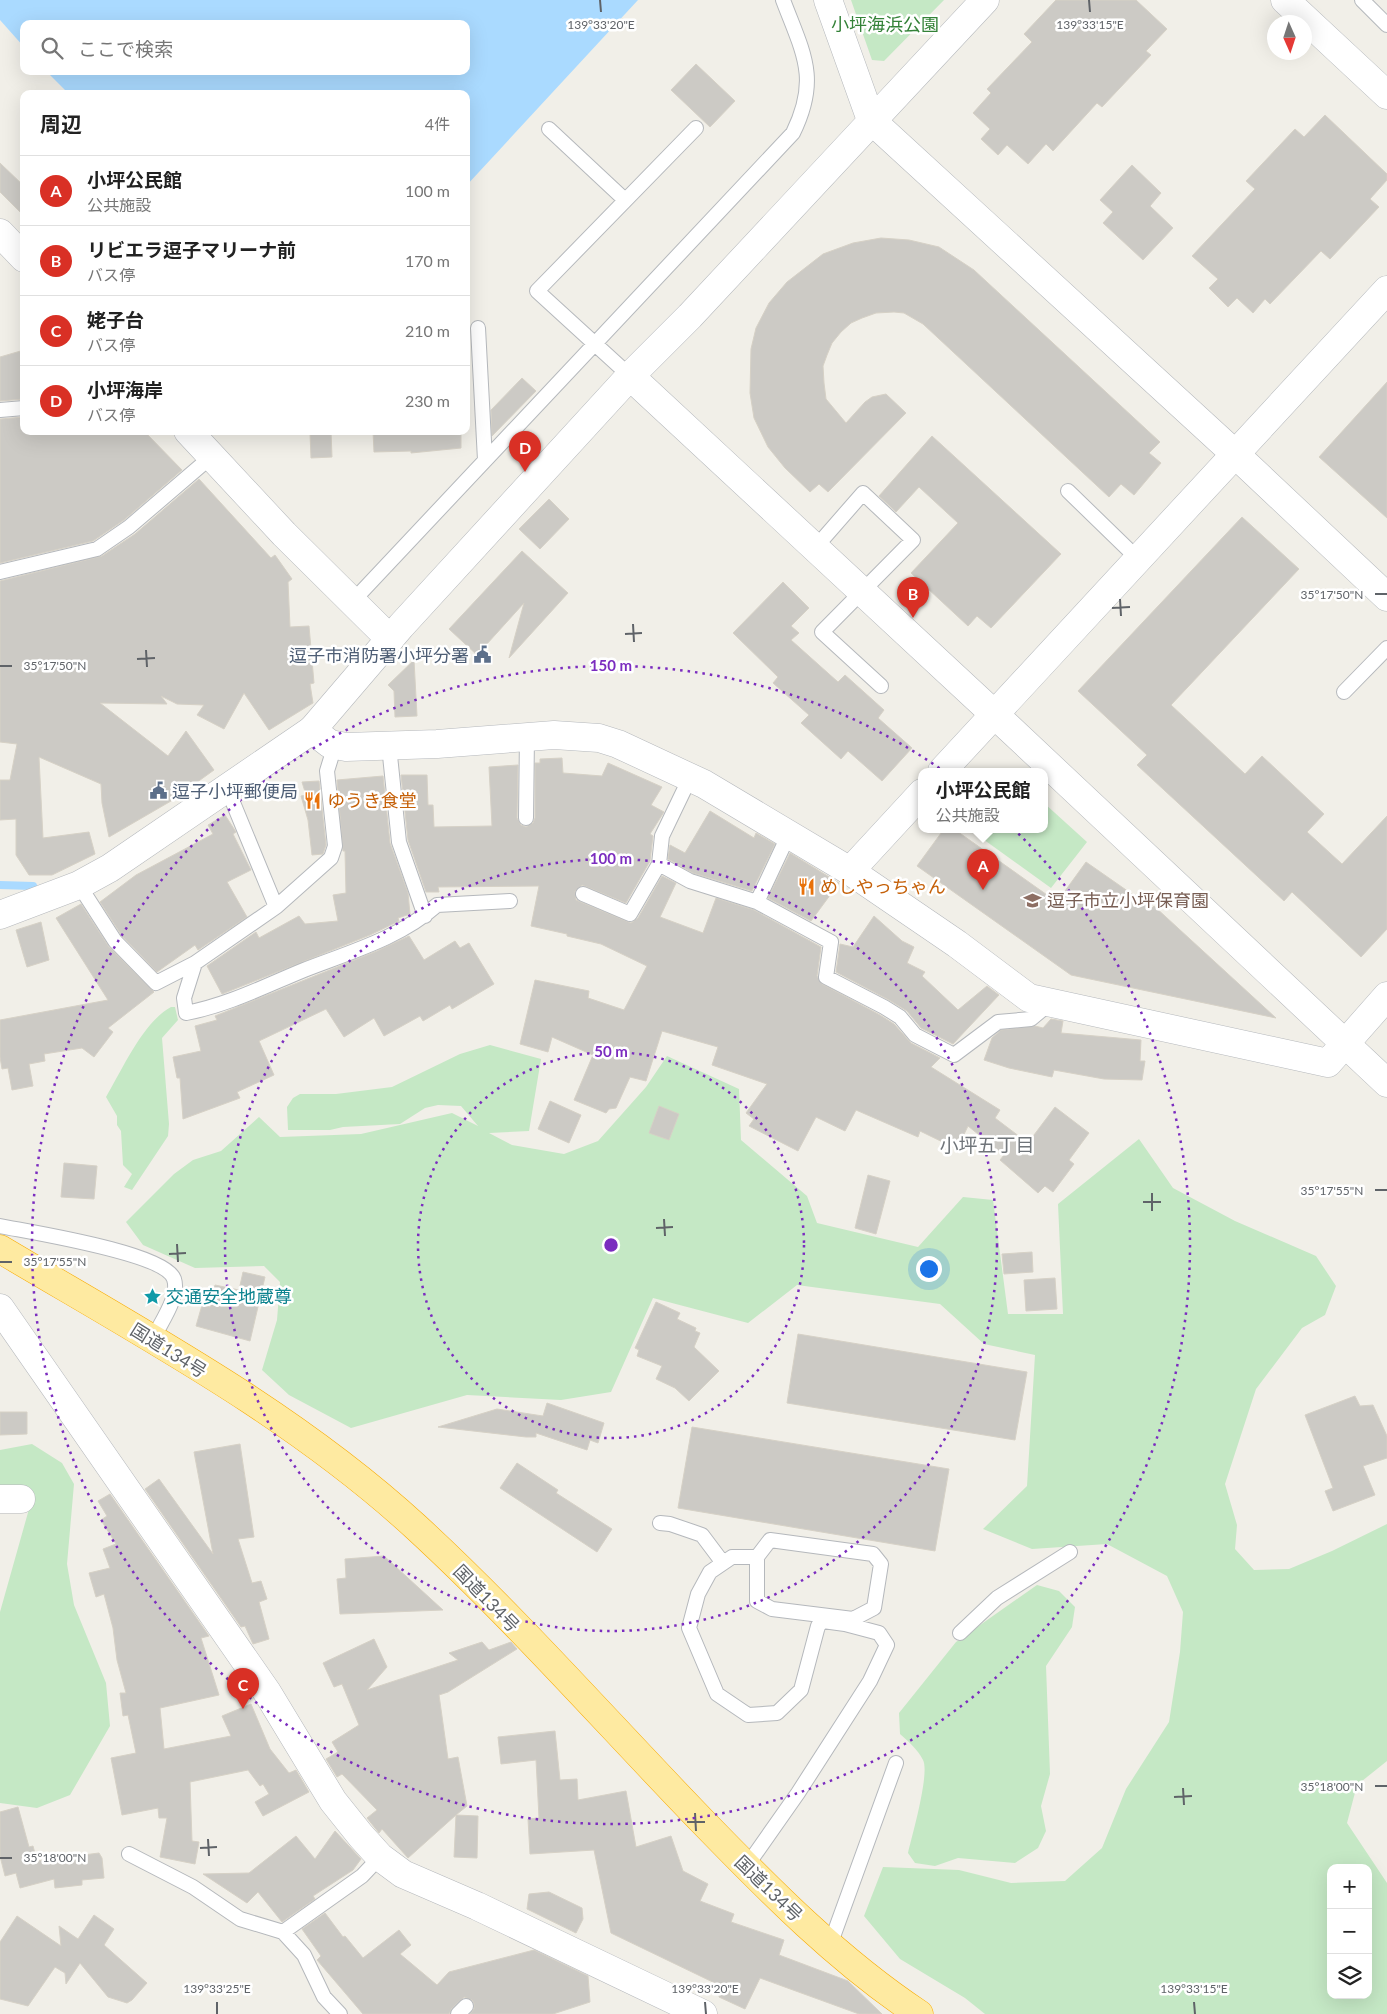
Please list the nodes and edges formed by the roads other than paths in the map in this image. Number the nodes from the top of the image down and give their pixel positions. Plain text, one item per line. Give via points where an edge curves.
1 (783, 0) edge
2 (828, 0) edge
3 (985, 0) edge
4 (1285, 0) edge
5 (1362, 0) edge
6 (1387, 25) edge
7 (1387, 95) edge
8 (871, 120) junction
9 (696, 128) dead end
10 (549, 129) dead end
11 (625, 200) junction
12 (0, 233) edge
13 (20, 254) edge
14 (1387, 290) edge
15 (478, 328) dead end
16 (594, 343) junction
17 (630, 376) junction
18 (20, 408) edge
19 (0, 410) edge
20 (192, 435) edge
21 (1234, 453) junction
22 (212, 456) junction
23 (485, 460) junction
24 (1068, 491) dead end
25 (815, 548) junction
26 (1138, 558) junction
27 (0, 572) edge
28 (862, 592) junction
29 (1387, 596) edge
30 (352, 602) junction
31 (390, 639) junction
32 (1387, 648) edge
33 (881, 686) dead end
34 (1344, 692) dead end
35 (994, 714) junction
36 (312, 730) junction
37 (527, 736) junction
38 (335, 745) junction
39 (389, 746) junction
40 (945, 768) edge
41 (686, 786) dead end
42 (227, 788) junction
43 (918, 797) edge
44 (526, 818) dead end
45 (789, 834) junction
46 (659, 864) junction
47 (850, 872) junction
48 (79, 885) junction
49 (583, 894) dead end
50 (510, 901) dead end
51 (757, 902) junction
52 (276, 907) junction
53 (0, 915) edge
54 (425, 916) junction
55 (195, 963) junction
56 (1387, 996) edge
57 (1050, 1002) junction
58 (1344, 1043) junction
59 (1387, 1083) edge
60 (0, 1226) edge
61 (0, 1249) edge
62 (0, 1308) edge
63 (153, 1339) junction
64 (660, 1523) dead end
65 (1070, 1552) dead end
66 (757, 1557) junction
67 (723, 1563) junction
68 (960, 1633) dead end
69 (896, 1763) dead end
70 (129, 1854) dead end
71 (380, 1857) junction
72 (746, 1867) junction
73 (283, 1932) junction
74 (830, 1946) junction
75 (340, 2014) edge
76 (703, 2014) edge
77 (919, 2014) edge

1 - 16 lane via 806,62 809,83 802,115 793,133
2 - 8 street
3 - 8 street
4 - 7 street
5 - 6 lane
8 - 17 street via 690,316
8 - 21 street
9 - 11 lane
10 - 11 lane
11 - 16 lane via 537,291
12 - 13 street
14 - 21 street
15 - 23 lane
16 - 17 lane
16 - 23 lane
17 - 25 street
17 - 31 street
18 - 19 lane
20 - 22 street
21 - 26 street
21 - 29 street
22 - 27 lane via 129,527 97,549
22 - 30 street
23 - 30 lane
24 - 26 lane
25 - 28 street
25 - 28 lane via 863,493 914,540
26 - 35 street
28 - 33 lane via 822,632
28 - 35 street
30 - 31 street
31 - 36 street
32 - 34 lane
35 - 40 street
35 - 58 street
36 - 38 street
36 - 42 street
37 - 39 street
37 - 44 lane
37 - 45 street via 581,736 618,744 704,784
38 - 39 street
38 - 52 lane via 328,771 335,846 331,858
39 - 54 lane via 399,842
41 - 46 lane via 662,836
42 - 48 street
42 - 52 lane
43 - 47 street
45 - 47 street
45 - 51 lane
46 - 49 lane via 630,914
46 - 51 lane via 690,881
47 - 57 street via 957,944 1029,998
48 - 53 street
48 - 55 lane via 115,941 156,983
50 - 54 lane via 437,905
51 - 57 lane via 831,942 826,977 884,1007 900,1017 915,1035 954,1055 998,1022 1031,1019
52 - 55 lane
54 - 55 lane via 395,934 222,1004 186,1013 184,998
56 - 58 street
57 - 58 street via 1328,1063
58 - 59 street
60 - 63 lane via 121,1251 162,1266 174,1278 175,1294
61 - 63 highway, 国道134号
62 - 71 street via 267,1692 333,1801
63 - 72 highway, 国道134号 via 325,1452 415,1526 482,1590
64 - 67 lane via 702,1535
65 - 68 lane via 997,1598
66 - 66 lane via 770,1540 873,1554 881,1564 874,1608 853,1619 772,1609 757,1601
66 - 67 lane via 732,1557
67 - 72 lane via 710,1572 698,1594 689,1628 717,1694 748,1715 777,1713 801,1690 815,1634 823,1621 866,1628 879,1633 887,1645 870,1681 798,1794
69 - 74 lane
70 - 73 lane via 194,1887 240,1919
71 - 73 lane via 362,1876
71 - 76 street via 403,1874
72 - 74 highway, 国道134号
73 - 75 lane via 304,1955 324,1997
74 - 77 highway, 国道134号 via 876,1985

